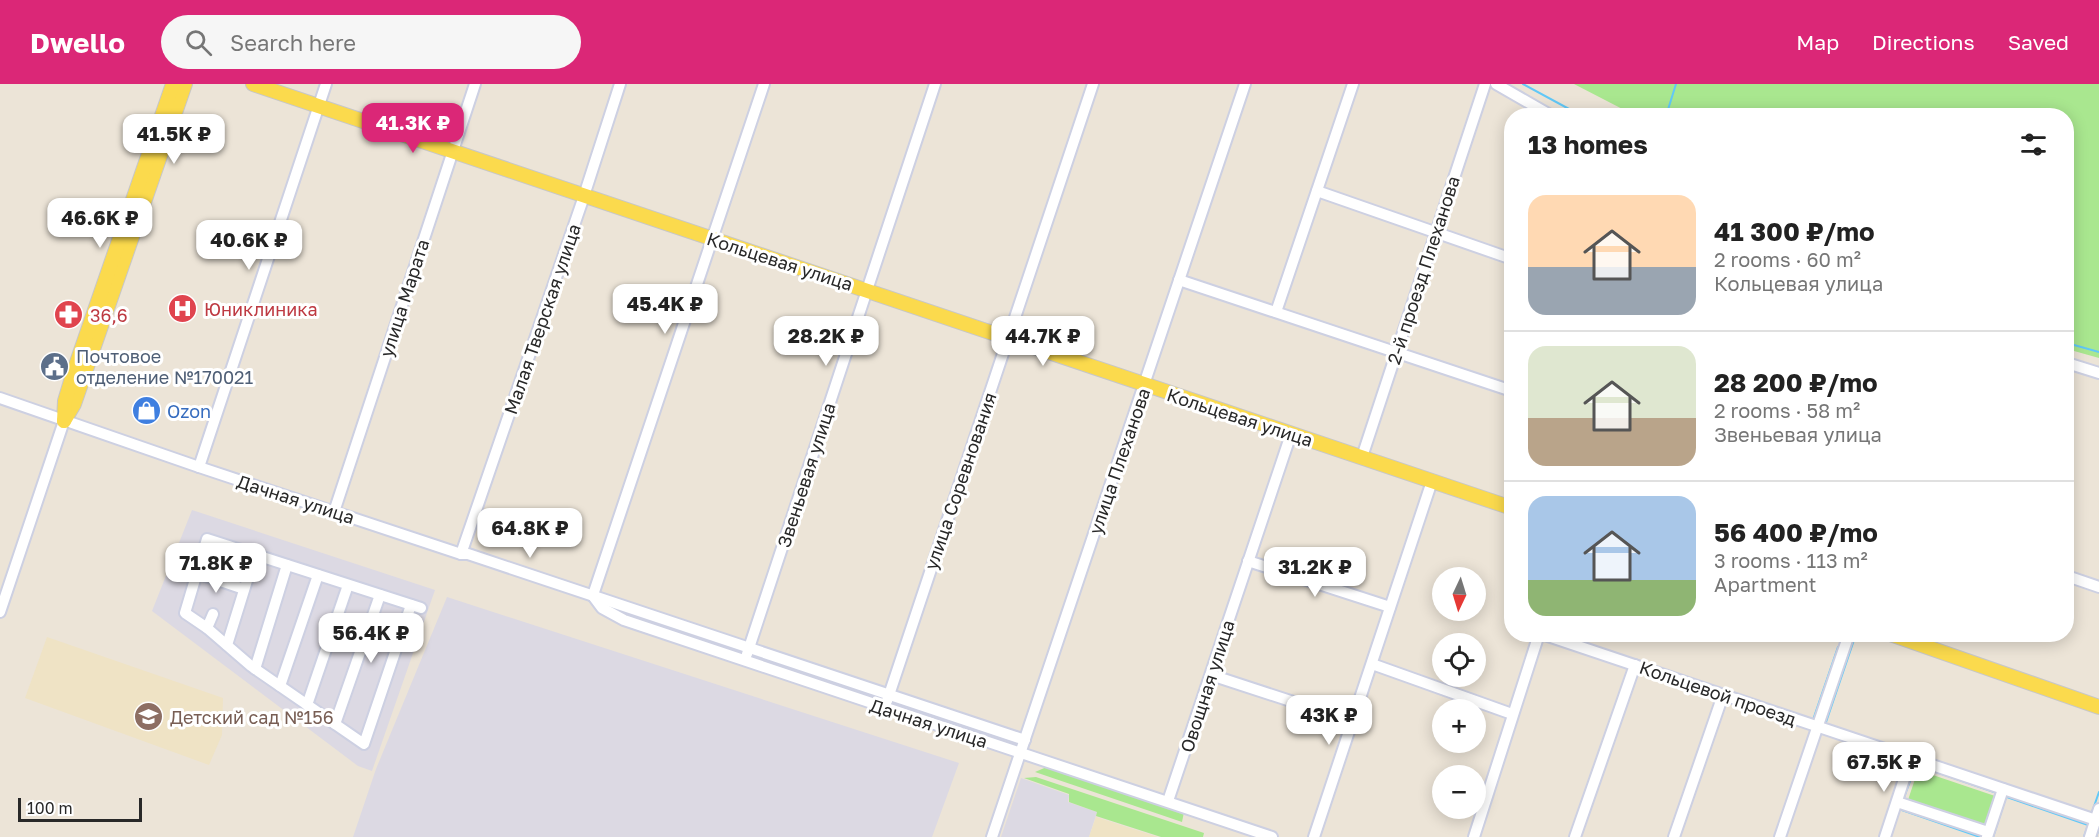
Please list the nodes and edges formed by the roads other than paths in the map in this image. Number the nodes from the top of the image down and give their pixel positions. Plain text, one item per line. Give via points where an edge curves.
1 (173, 84) edge
2 (184, 84) edge
3 (252, 84) edge
4 (327, 84) edge
5 (475, 84) edge
6 (620, 84) edge
7 (764, 84) edge
8 (935, 84) edge
9 (1094, 84) edge
10 (1245, 84) edge
11 (1353, 84) edge
12 (1485, 84) edge
13 (1496, 84) edge
14 (319, 106) junction
15 (1538, 108) edge
16 (453, 150) junction
17 (1317, 191) junction
18 (584, 195) junction
19 (1436, 232) junction
20 (712, 239) junction
21 (1504, 256) edge
22 (1179, 280) junction
23 (867, 290) junction
24 (1276, 312) junction
25 (1008, 339) junction
26 (1396, 353) junction
27 (2074, 365) edge
28 (2099, 373) edge
29 (1144, 385) junction
30 (1504, 388) edge
31 (0, 398) edge
32 (64, 421) junction
33 (1291, 434) junction
34 (1362, 457) junction
35 (199, 467) junction
36 (1432, 481) junction
37 (1504, 505) edge
38 (334, 512) junction
39 (461, 554) junction
40 (255, 555) junction
41 (1248, 561) junction
42 (287, 565) junction
43 (197, 573) junction
44 (318, 575) junction
45 (2074, 578) edge
46 (348, 585) junction
47 (2099, 587) edge
48 (244, 589) junction
49 (380, 595) junction
50 (593, 595) junction
51 (1390, 607) junction
52 (0, 612) edge
53 (213, 614) dead end
54 (207, 628) junction
55 (1538, 642) edge
56 (1565, 642) edge
57 (1846, 642) edge
58 (1913, 642) edge
59 (227, 645) junction
60 (749, 648) junction
61 (745, 660) junction
62 (1372, 664) junction
63 (1635, 665) junction
64 (255, 669) junction
65 (1210, 675) junction
66 (280, 686) junction
67 (889, 694) junction
68 (1723, 695) junction
69 (308, 705) junction
70 (2099, 707) edge
71 (884, 708) junction
72 (1512, 714) junction
73 (1352, 720) junction
74 (335, 724) junction
75 (1816, 726) junction
76 (1025, 740) junction
77 (1020, 753) junction
78 (1911, 758) junction
79 (2003, 789) junction
80 (1168, 801) junction
81 (1896, 802) junction
82 (2098, 817) edge
83 (1988, 835) edge
84 (992, 837) edge
85 (1272, 837) edge
86 (1314, 837) edge
87 (1474, 837) edge
88 (1575, 837) edge
89 (1674, 837) edge
90 (1780, 837) edge
91 (1885, 837) edge
92 (2090, 837) edge

1 - 32 main road via 74,371
2 - 32 main road via 75,404
3 - 14 main road, Кольцевая улица
4 - 14 street
5 - 16 street, улица Марата
6 - 18 street, Малая Тверская улица
7 - 20 street
8 - 23 street, Звеньевая улица
9 - 25 street, улица Соревнования
10 - 22 street, улица Плеханова
11 - 17 street
12 - 19 street, 2-й проезд Плеханова
13 - 15 street
14 - 16 main road, Кольцевая улица
14 - 35 street
16 - 18 main road, Кольцевая улица
16 - 38 street, улица Марата
17 - 19 street
17 - 24 street
18 - 20 main road, Кольцевая улица
18 - 39 street, Малая Тверская улица
19 - 21 street
19 - 26 street, 2-й проезд Плеханова
20 - 23 main road, Кольцевая улица
20 - 50 street
22 - 24 street
22 - 29 street, улица Плеханова
23 - 25 main road, Кольцевая улица
23 - 60 street, Звеньевая улица
24 - 26 street
25 - 29 main road, Кольцевая улица
25 - 67 street, улица Соревнования
26 - 30 street
26 - 34 street, 2-й проезд Плеханова
27 - 28 street
29 - 33 main road, Кольцевая улица
29 - 76 street, улица Плеханова
31 - 32 street, Дачная улица
32 - 35 street, Дачная улица
32 - 52 street
33 - 34 main road, Кольцевая улица
33 - 41 street, Овощная улица
34 - 36 main road, Кольцевая улица
35 - 38 street, Дачная улица
36 - 37 main road, Кольцевая улица
36 - 51 street
38 - 39 street, Дачная улица
39 - 50 street, Дачная улица
40 - 42 street
40 - 43 street via 207,539
40 - 48 street
41 - 51 street
41 - 65 street, Овощная улица
42 - 44 street
42 - 64 street
43 - 48 street
43 - 54 street via 185,613
44 - 46 street
44 - 66 street
45 - 47 street
46 - 49 street
46 - 69 street
48 - 59 street
49 - 74 street
49 - 74 street via 416,606 364,744
50 - 60 street, Дачная улица
50 - 61 street, Дачная улица via 602,608 624,620
51 - 62 street
53 - 54 street
54 - 59 street
55 - 72 street
56 - 63 street, Кольцевой проезд
57 - 75 street
58 - 70 main road
59 - 64 street
60 - 61 street, Звеньевая улица
60 - 67 street, Дачная улица
61 - 71 street, Дачная улица
62 - 72 street
62 - 73 street
63 - 68 street, Кольцевой проезд
63 - 88 street
64 - 66 street
65 - 73 street
65 - 80 street, Овощная улица
66 - 69 street
67 - 71 street, улица Соревнования
67 - 76 street, Дачная улица
68 - 75 street, Кольцевой проезд
68 - 89 street
69 - 74 street
71 - 77 street, Дачная улица
72 - 87 street
73 - 86 street
75 - 78 street, Кольцевой проезд
75 - 90 street
76 - 77 street, улица Плеханова
77 - 80 street, Дачная улица
77 - 84 street, улица Плеханова
78 - 79 street, Кольцевой проезд
78 - 81 street
79 - 82 street, Кольцевой проезд
79 - 83 street
80 - 85 street, Дачная улица
81 - 83 street
81 - 91 street
82 - 92 street

